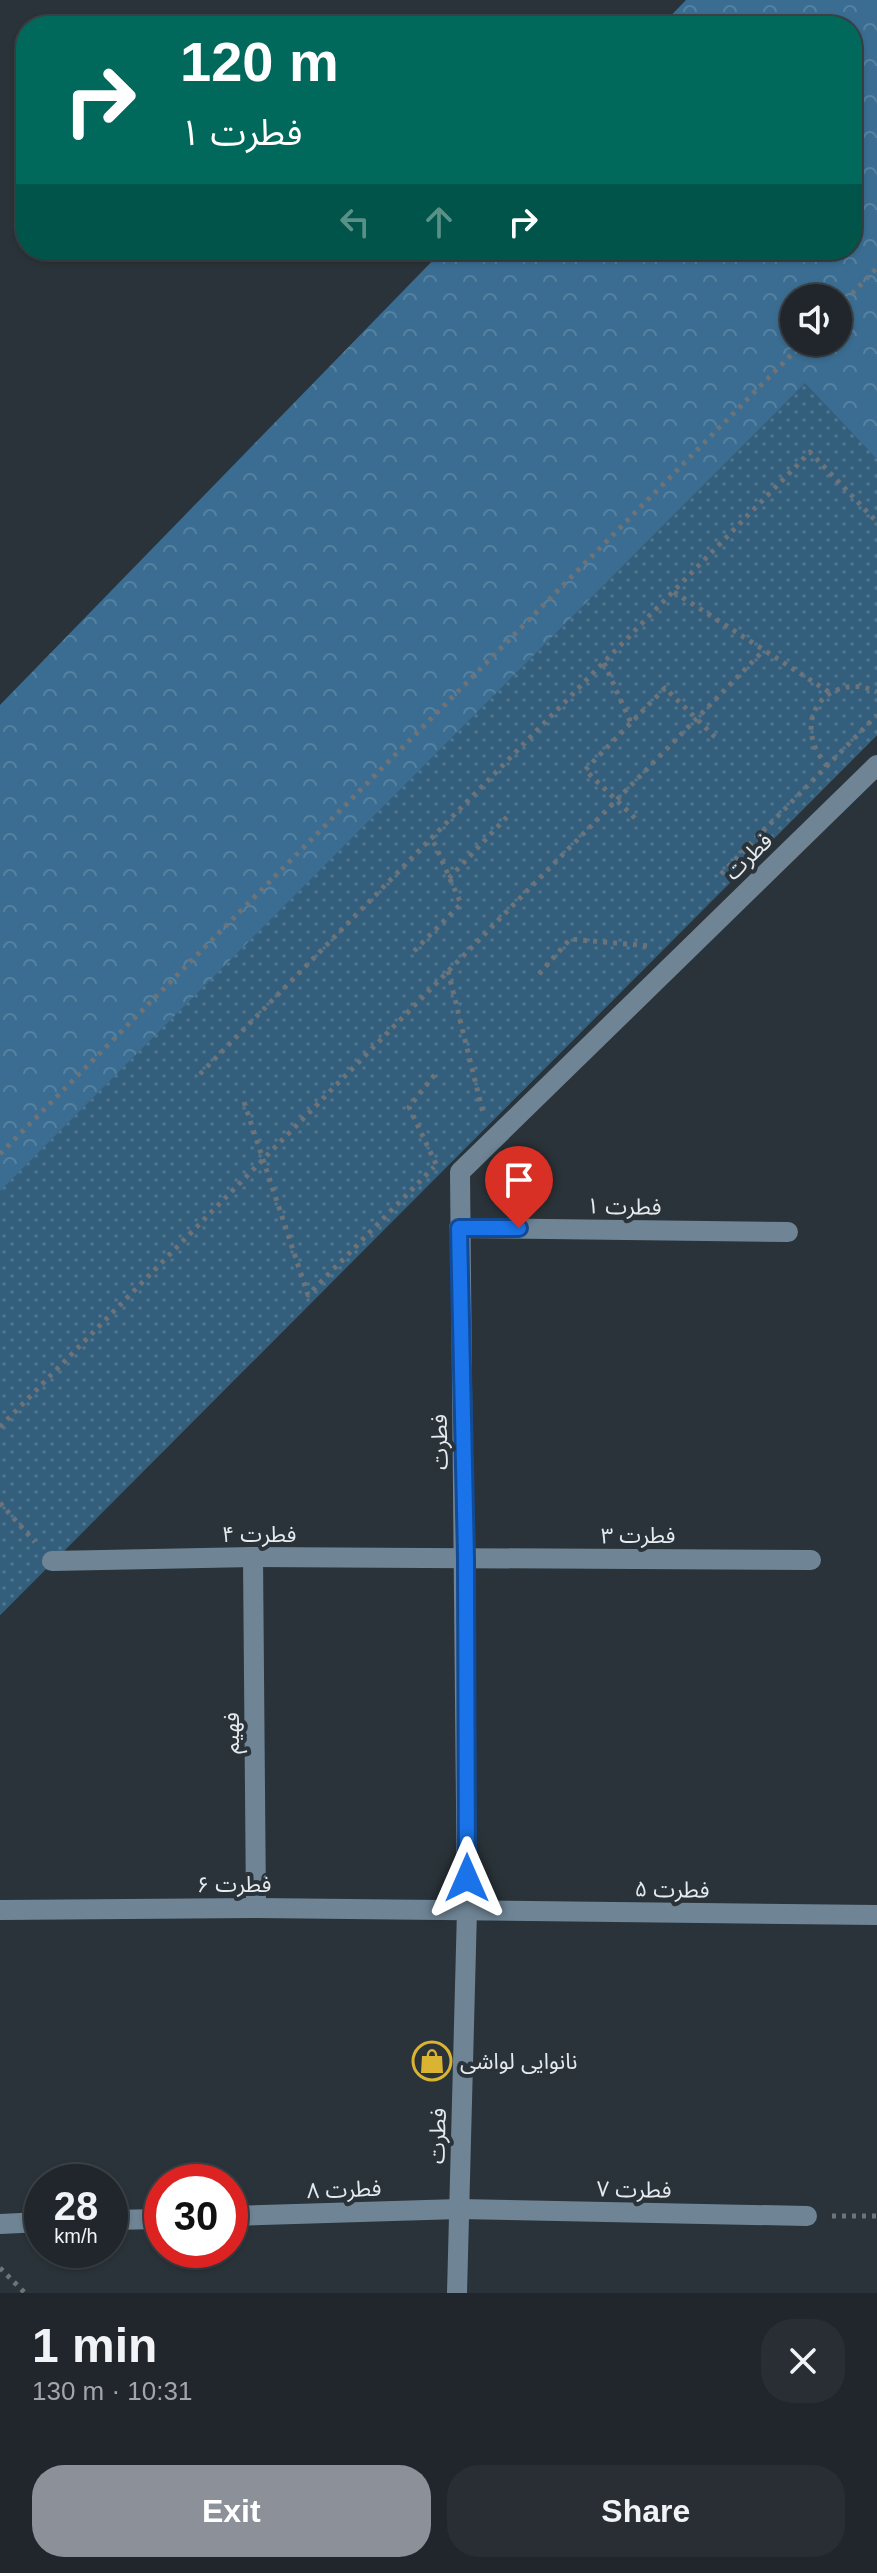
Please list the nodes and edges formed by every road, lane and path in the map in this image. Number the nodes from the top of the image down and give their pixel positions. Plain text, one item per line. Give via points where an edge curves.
1 (877, 268) edge
2 (852, 294) edge
3 (790, 356) edge
4 (877, 522) edge
5 (674, 592) junction
6 (764, 650) junction
7 (604, 663) junction
8 (829, 692) junction
9 (877, 692) edge
10 (697, 719) junction
11 (631, 723) junction
12 (715, 737) dead end
13 (877, 765) edge
14 (827, 766) dead end
15 (616, 800) junction
16 (507, 817) dead end
17 (635, 818) dead end
18 (432, 838) junction
19 (449, 878) junction
20 (650, 946) dead end
21 (414, 951) dead end
22 (448, 970) junction
23 (539, 974) dead end
24 (436, 1073) dead end
25 (200, 1074) dead end
26 (244, 1102) dead end
27 (490, 1141) junction
28 (0, 1154) edge
29 (264, 1158) junction
30 (436, 1165) dead end
31 (459, 1228) junction
32 (788, 1232) dead end
33 (308, 1295) dead end
34 (0, 1427) edge
35 (0, 1503) edge
36 (253, 1557) junction
37 (466, 1559) junction
38 (811, 1560) dead end
39 (52, 1561) joint
40 (256, 1908) junction
41 (0, 1910) edge
42 (467, 1910) junction
43 (877, 1915) edge
44 (459, 2209) junction
45 (248, 2215) edge
46 (807, 2216) joint
47 (877, 2216) edge
48 (24, 2223) edge
49 (0, 2224) edge
50 (0, 2268) edge
51 (25, 2293) edge
52 (457, 2293) edge

1 - 2 path
3 - 28 path
4 - 5 path via 810,452
5 - 6 path
5 - 7 path
6 - 8 path
6 - 10 path
7 - 11 path
7 - 18 path
8 - 9 path via 866,686
8 - 14 path via 811,722 814,745
10 - 11 path via 665,688
10 - 12 path
10 - 15 path
11 - 15 path via 585,770
13 - 27 street, فطرت
15 - 17 path
15 - 22 path
16 - 19 path
18 - 19 path
18 - 25 path
19 - 21 path via 461,904
20 - 23 path via 570,939
22 - 27 path
22 - 29 path
24 - 30 path via 409,1107
26 - 29 path
27 - 31 street, فطرت via 460,1172
29 - 33 path
29 - 34 path
31 - 32 street, فطرت ۱
31 - 37 street, فطرت
35 - 39 path
36 - 37 street, فطرت ۴
36 - 39 street, فطرت ۴
36 - 40 street, فهیم
37 - 38 street, فطرت ۳
37 - 42 street, فطرت
40 - 41 street, فطرت ۶
40 - 42 street, فطرت ۶
42 - 43 street, فطرت ۵
42 - 44 street, فطرت
44 - 45 street, فطرت ۸
44 - 46 street, فطرت ۷
44 - 52 street, فطرت
46 - 47 path
48 - 49 street
50 - 51 path

